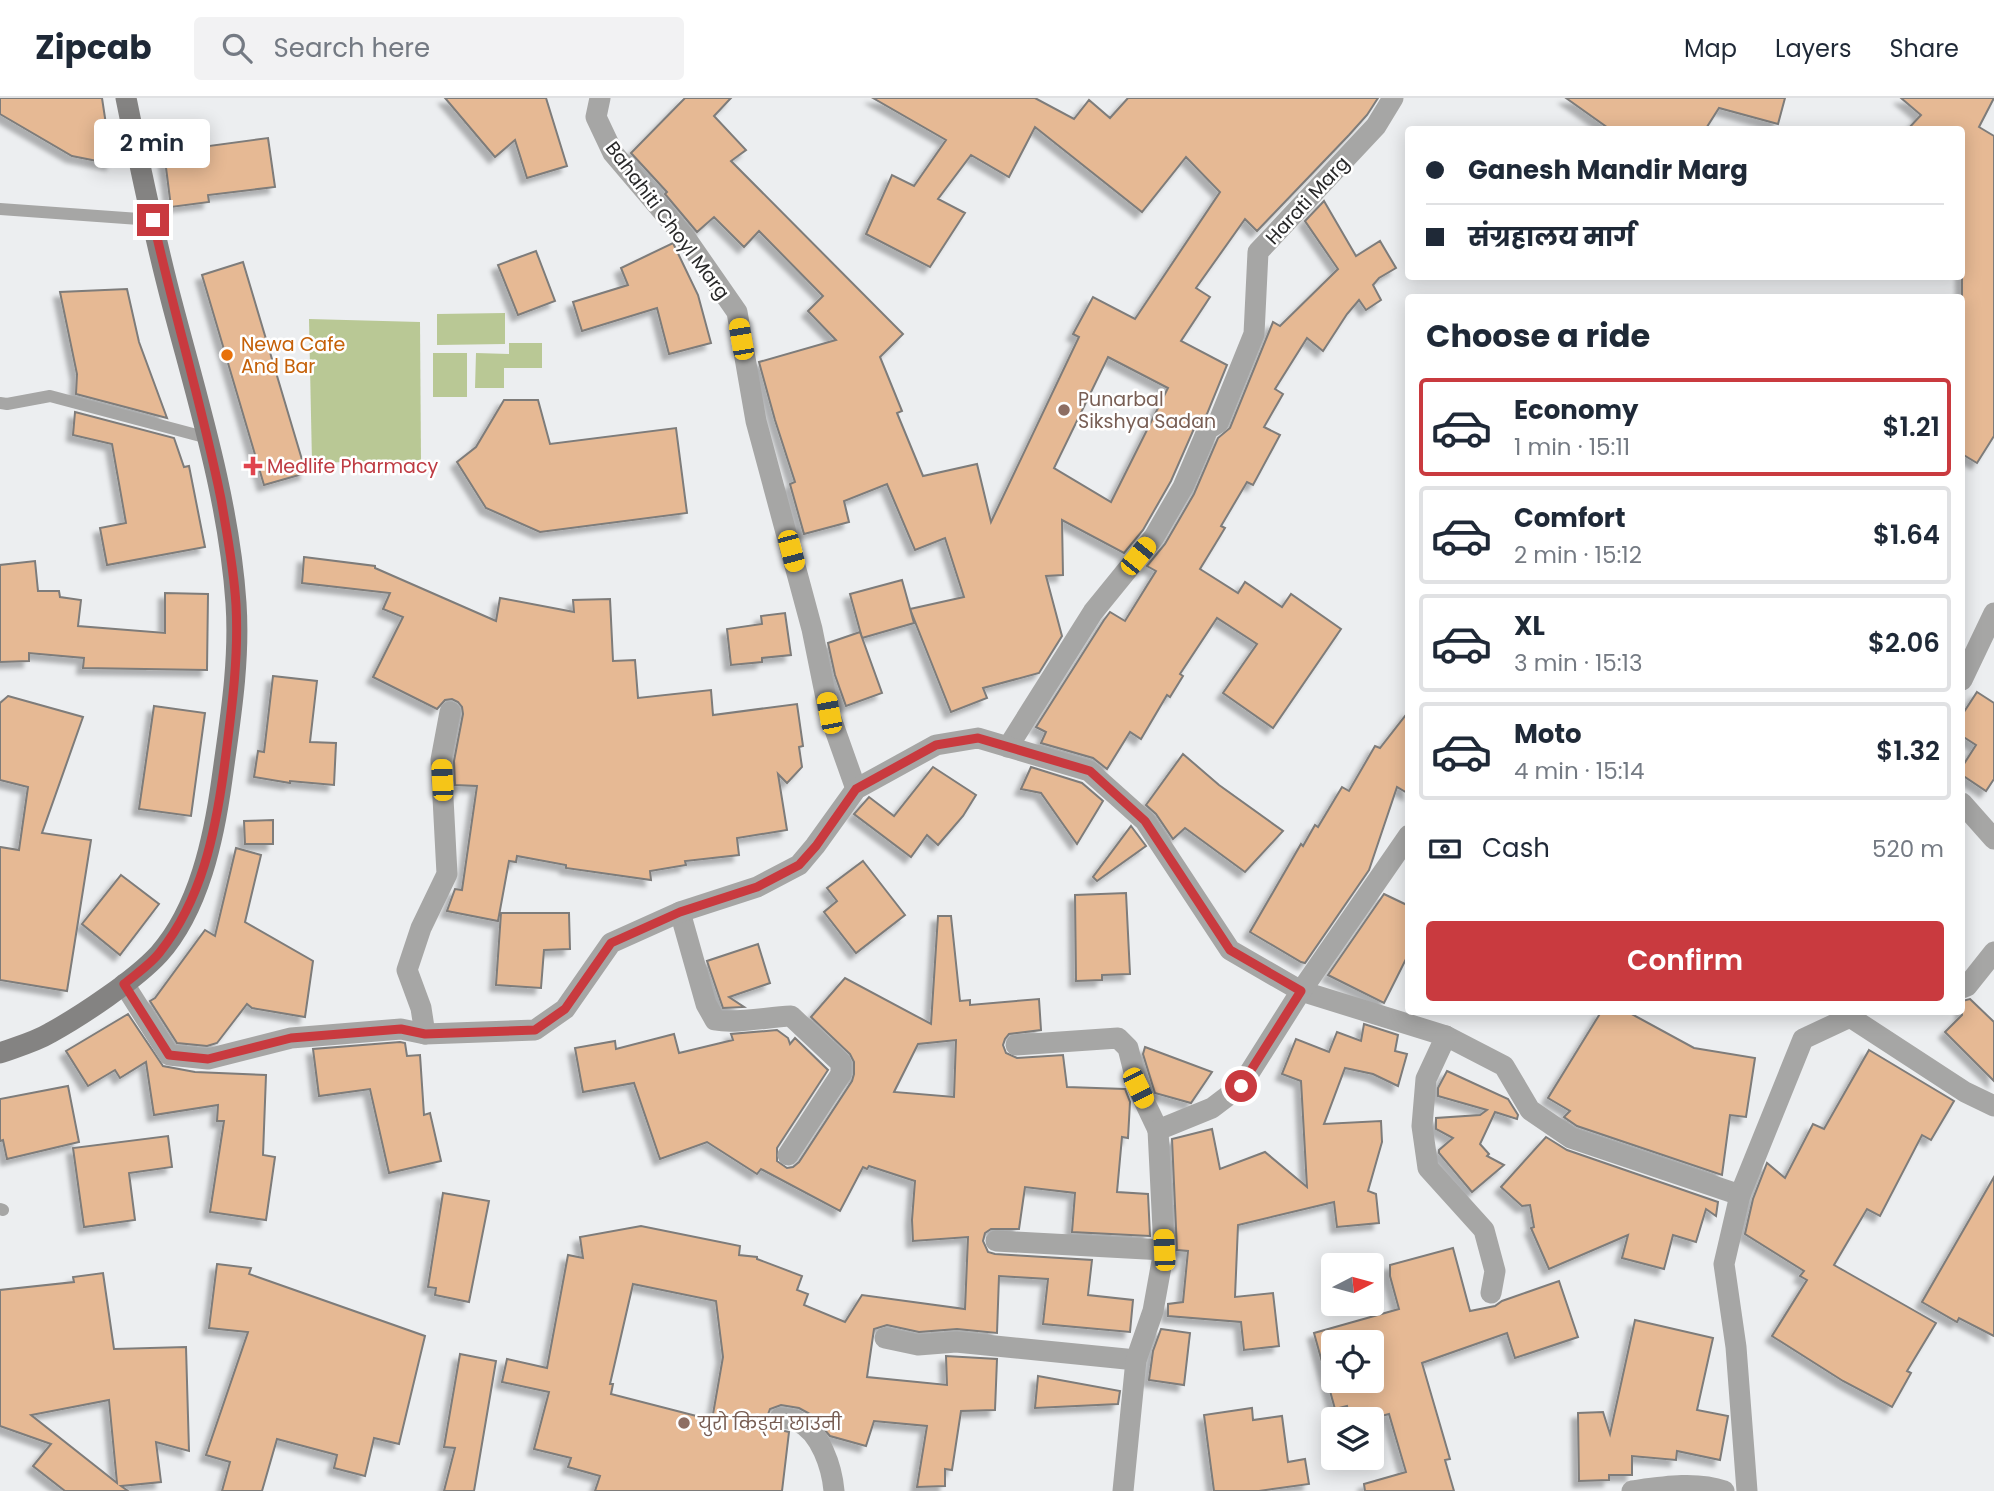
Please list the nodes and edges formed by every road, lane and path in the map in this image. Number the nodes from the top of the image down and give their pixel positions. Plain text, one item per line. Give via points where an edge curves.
1 (127, 98) edge
2 (600, 98) edge
3 (1393, 98) edge
4 (0, 209) edge
5 (153, 220) junction
6 (0, 403) edge
7 (208, 438) junction
8 (1994, 613) edge
9 (1965, 674) edge
10 (450, 712) dead end
11 (1008, 747) junction
12 (856, 789) junction
13 (1965, 806) edge
14 (1994, 839) edge
15 (1405, 841) edge
16 (680, 912) junction
17 (1994, 953) edge
18 (124, 984) junction
19 (1965, 987) edge
20 (1301, 991) junction
21 (1856, 1015) edge
22 (1859, 1015) edge
23 (425, 1034) junction
24 (1446, 1036) junction
25 (1016, 1045) dead end
26 (0, 1053) edge
27 (1994, 1106) edge
28 (1158, 1130) junction
29 (788, 1156) dead end
30 (1740, 1195) junction
31 (996, 1241) dead end
32 (1164, 1250) junction
33 (1491, 1293) dead end
34 (885, 1338) dead end
35 (1136, 1360) junction
36 (780, 1418) dead end
37 (834, 1491) edge
38 (1123, 1491) edge
39 (1632, 1491) edge
40 (1724, 1491) edge
41 (1747, 1491) edge

1 - 5 main road
2 - 12 street, Bahahiti Choyl Marg via 596,117 613,153 687,240 737,312 756,421 812,629 829,713
3 - 11 street, Harati Marg via 1376,126 1258,252 1254,334 1218,423 1208,429 1183,487 1154,537 1093,612
4 - 5 lane
5 - 7 main road
6 - 7 lane via 50,396
7 - 18 main road via 236,604 237,659 218,810 191,904 159,954
8 - 9 street
10 - 23 street via 441,760 447,874 407,970
11 - 12 street via 978,738 936,745
11 - 20 street via 1090,771 1145,821 1230,950
12 - 16 street via 799,865 757,887
13 - 14 street
15 - 20 street
16 - 23 street via 611,943 565,1009 535,1030
16 - 29 street via 706,1004 715,1020 792,1016 841,1063 841,1074
17 - 19 street
18 - 23 street via 169,1055 208,1059 291,1038 401,1029
18 - 26 main road via 49,1034
20 - 24 street
20 - 28 street via 1241,1086 1212,1108
21 - 30 street via 1803,1039
22 - 27 street via 1965,1092
24 - 30 street via 1504,1066 1530,1110 1571,1138
24 - 33 street via 1426,1079 1422,1126 1428,1168 1484,1230 1494,1271
25 - 28 street via 1118,1038 1128,1048 1138,1088
28 - 32 street
30 - 41 street via 1724,1264 1736,1347
31 - 32 street
32 - 35 street via 1153,1311
34 - 35 street via 918,1345 956,1342
35 - 38 street
36 - 37 street via 798,1422 816,1437
39 - 40 street via 1668,1486

